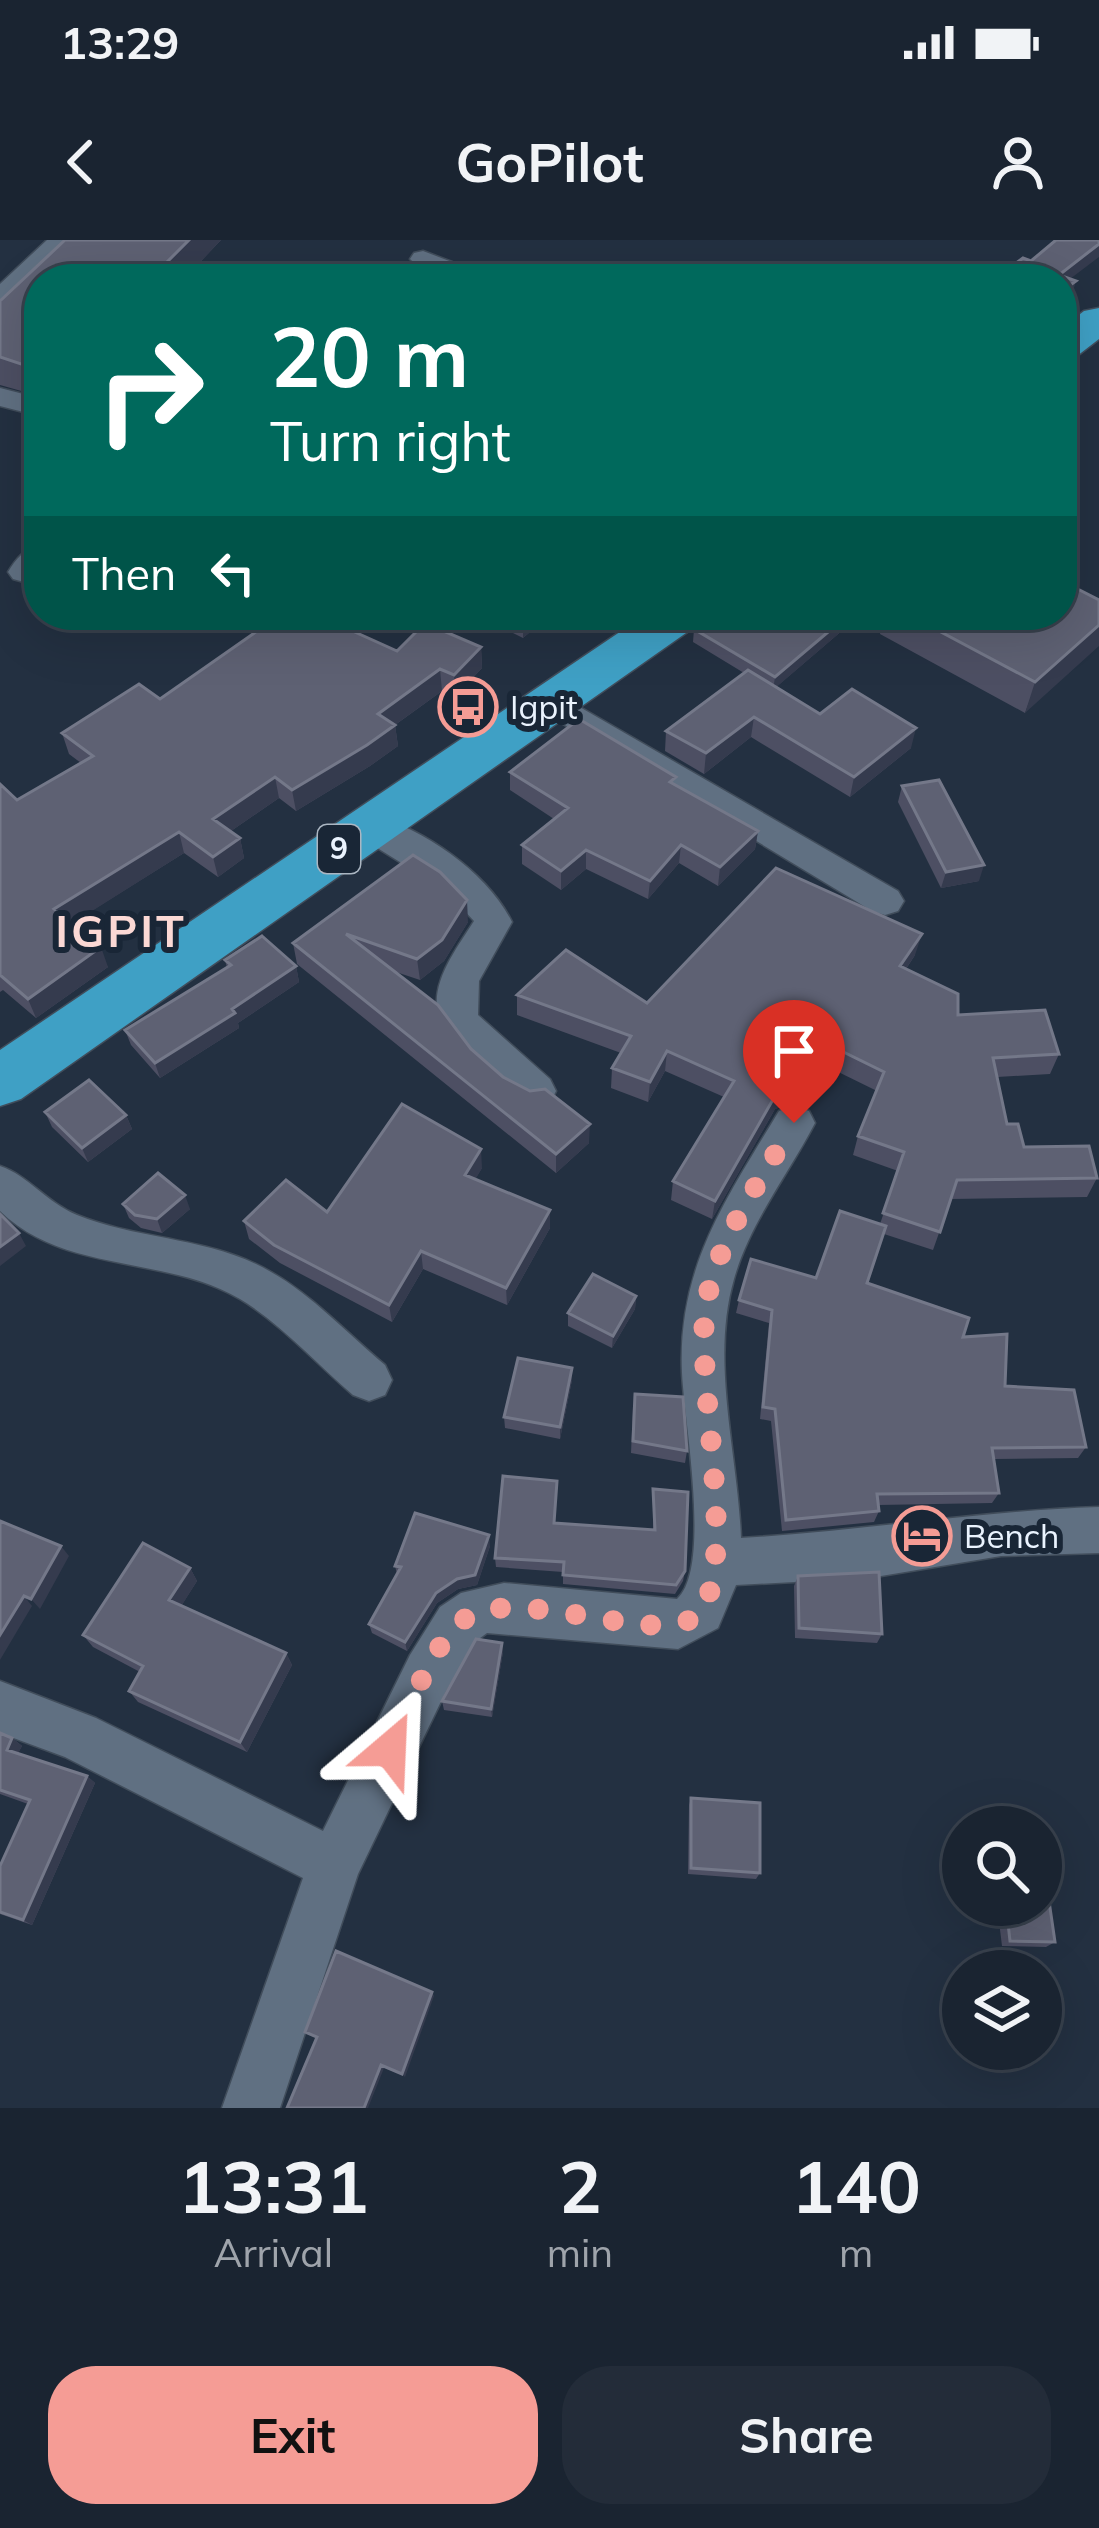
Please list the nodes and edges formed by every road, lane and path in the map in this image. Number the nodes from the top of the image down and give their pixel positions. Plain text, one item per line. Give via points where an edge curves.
1 (62, 240) edge
2 (423, 259) dead end
3 (36, 264) edge
4 (435, 264) edge
5 (24, 276) edge
6 (0, 298) edge
7 (654, 630) edge
8 (552, 702) junction
9 (371, 827) junction
10 (885, 901) dead end
11 (0, 1082) edge
12 (536, 1091) edge
13 (794, 1123) dead end
14 (0, 1184) edge
15 (369, 1380) dead end
16 (1099, 1530) edge
17 (716, 1563) junction
18 (0, 1707) edge
19 (334, 1865) junction
20 (251, 2108) edge

1 - 3 street
2 - 4 street
5 - 6 street
7 - 8 highway, 9
8 - 9 highway, 9
8 - 10 street
9 - 11 highway, 9
9 - 12 street via 488,906 493,922 459,974 452,1007 460,1025
13 - 17 street via 725,1243 706,1300 701,1347
14 - 15 street via 32,1216 78,1235 175,1256 255,1286
16 - 17 street via 1001,1532 869,1554
17 - 19 street via 708,1600 698,1616 678,1624 504,1607 478,1610 458,1624
18 - 19 street via 78,1736
19 - 20 street

